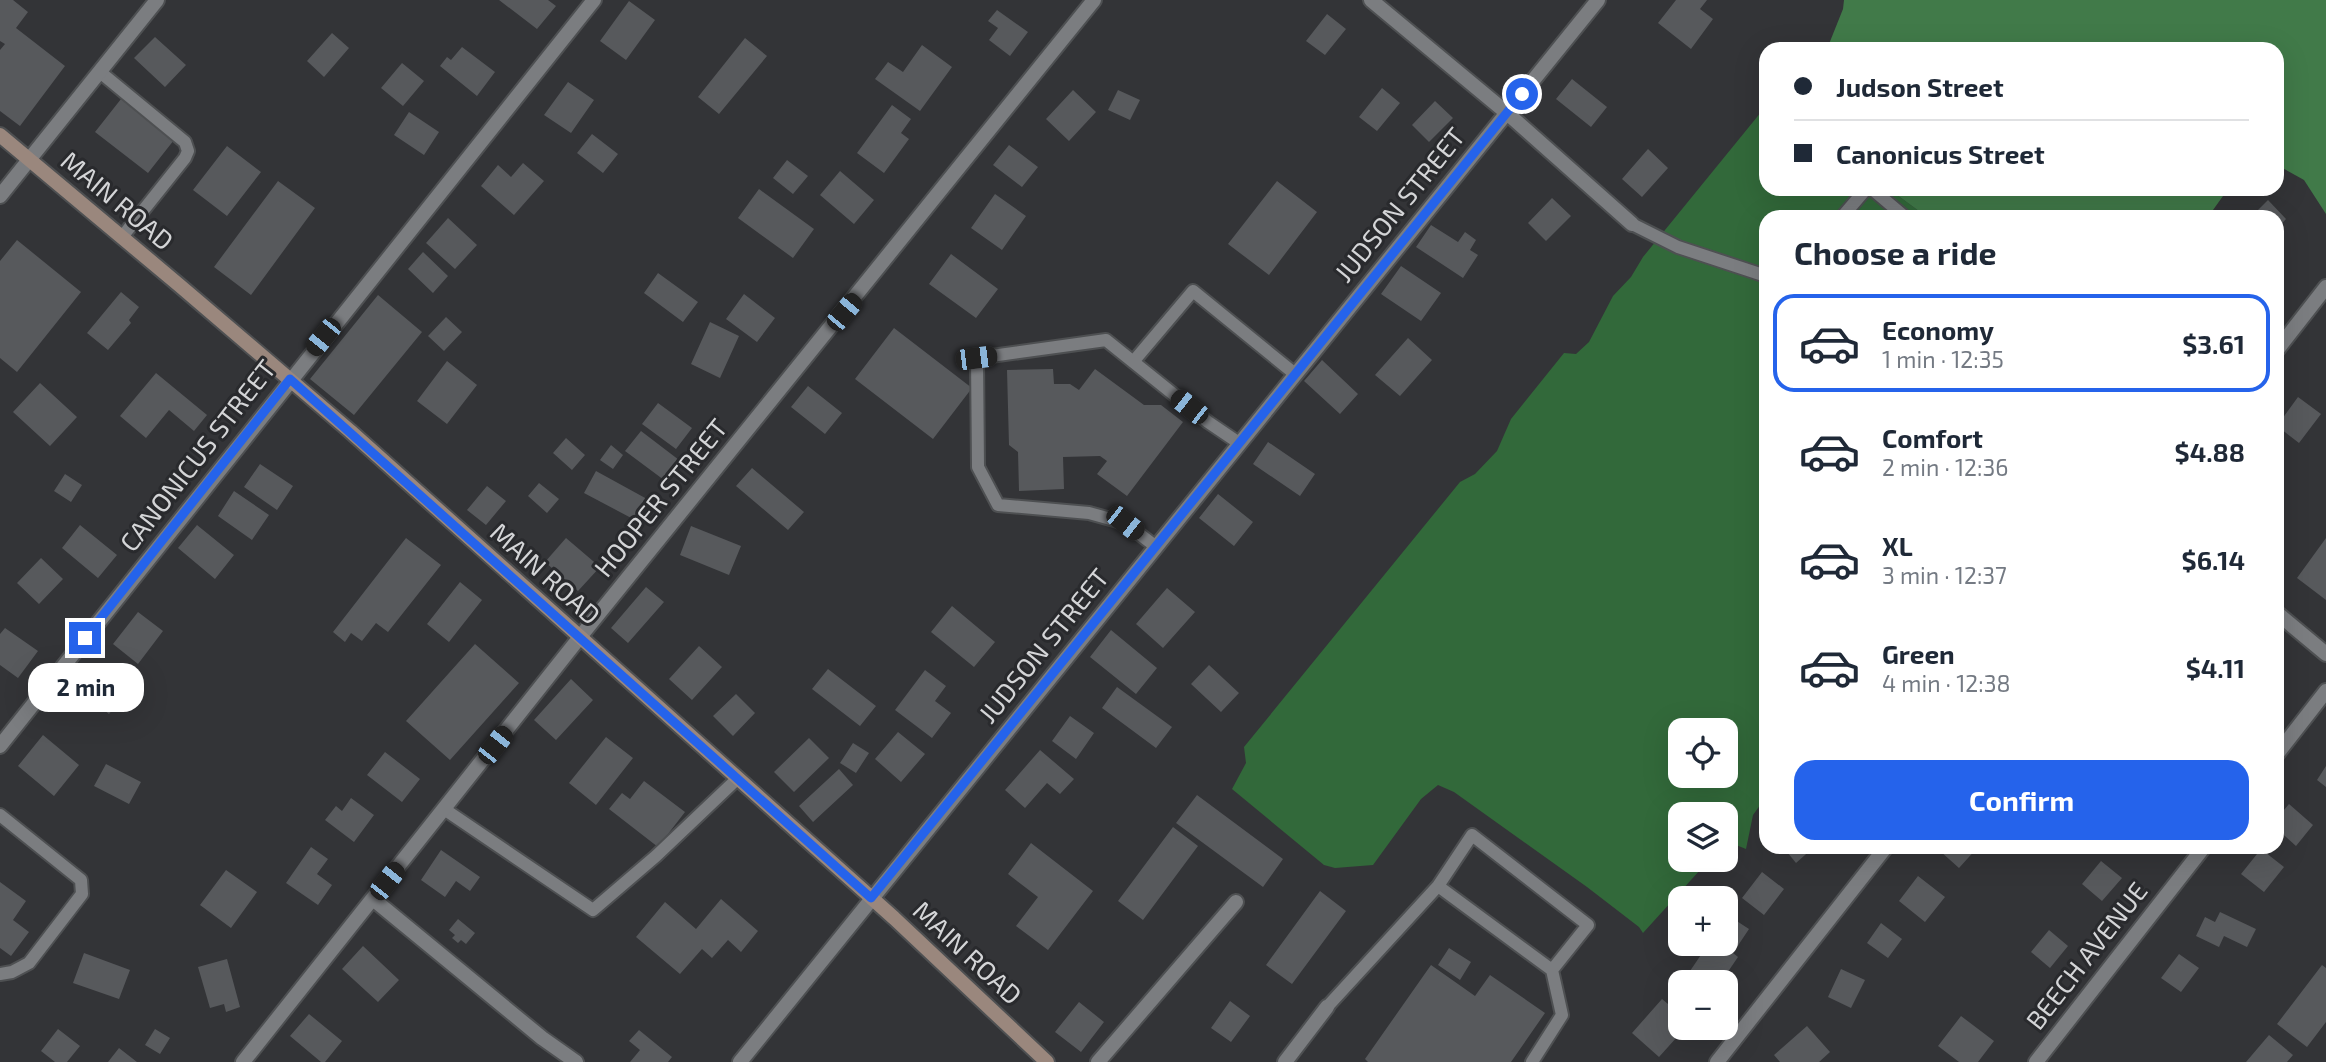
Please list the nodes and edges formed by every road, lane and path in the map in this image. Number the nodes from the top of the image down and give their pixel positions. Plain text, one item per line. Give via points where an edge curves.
1 (157, 0) edge
2 (594, 0) edge
3 (1094, 0) edge
4 (1371, 0) edge
5 (1598, 0) edge
6 (100, 72) junction
7 (1507, 113) junction
8 (0, 135) edge
9 (30, 160) junction
10 (1862, 196) edge
11 (1878, 196) edge
12 (0, 197) edge
13 (1849, 210) edge
14 (1896, 210) edge
15 (1632, 224) joint
16 (122, 237) junction
17 (1759, 274) edge
18 (2326, 287) edge
19 (2284, 341) edge
20 (1133, 362) junction
21 (1295, 373) junction
22 (290, 379) junction
23 (1239, 443) junction
24 (1155, 546) junction
25 (2284, 619) edge
26 (580, 637) junction
27 (2326, 654) edge
28 (2326, 691) edge
29 (2284, 745) edge
30 (0, 746) edge
31 (737, 779) junction
32 (444, 809) junction
33 (0, 815) edge
34 (1880, 854) edge
35 (2199, 854) edge
36 (1438, 886) junction
37 (871, 898) junction
38 (373, 899) junction
39 (1236, 902) dead end
40 (1552, 970) junction
41 (0, 974) edge
42 (1326, 1007) joint
43 (243, 1062) edge
44 (576, 1062) edge
45 (740, 1062) edge
46 (1047, 1062) edge
47 (1098, 1062) edge
48 (1285, 1062) edge
49 (1532, 1062) edge
50 (1717, 1062) edge
51 (2036, 1062) edge

1 - 6 street
2 - 22 street, CANONICUS STREET
3 - 26 street, HOOPER STREET
4 - 7 street
5 - 7 street, JUDSON STREET
6 - 9 street
6 - 16 lane via 185,142 188,151
7 - 15 street
7 - 21 street, JUDSON STREET
8 - 9 main road, MAIN ROAD
9 - 12 street
9 - 16 main road, MAIN ROAD
10 - 13 lane
11 - 14 lane
15 - 17 lane via 1678,247
16 - 22 main road, MAIN ROAD
18 - 19 street
20 - 21 lane via 1193,291
20 - 23 lane
20 - 24 lane via 1106,340 976,358 978,467 998,505 1101,516 1125,523
21 - 23 street, JUDSON STREET
22 - 26 main road, MAIN ROAD
22 - 30 street, CANONICUS STREET
23 - 24 street, JUDSON STREET
24 - 37 street, JUDSON STREET
25 - 27 street
26 - 31 main road, MAIN ROAD
26 - 32 street, HOOPER STREET
28 - 29 street
31 - 32 lane via 593,910
31 - 37 main road, MAIN ROAD
32 - 38 street, HOOPER STREET
33 - 41 lane via 82,880 82,894 29,963
34 - 50 street
35 - 51 street, BEECH AVENUE
36 - 40 lane
36 - 40 lane via 1472,835 1588,925
36 - 42 lane
37 - 45 street, JUDSON STREET
37 - 46 main road, MAIN ROAD
38 - 43 street, HOOPER STREET
38 - 44 street
39 - 47 street
40 - 49 lane via 1562,1015
42 - 48 street

